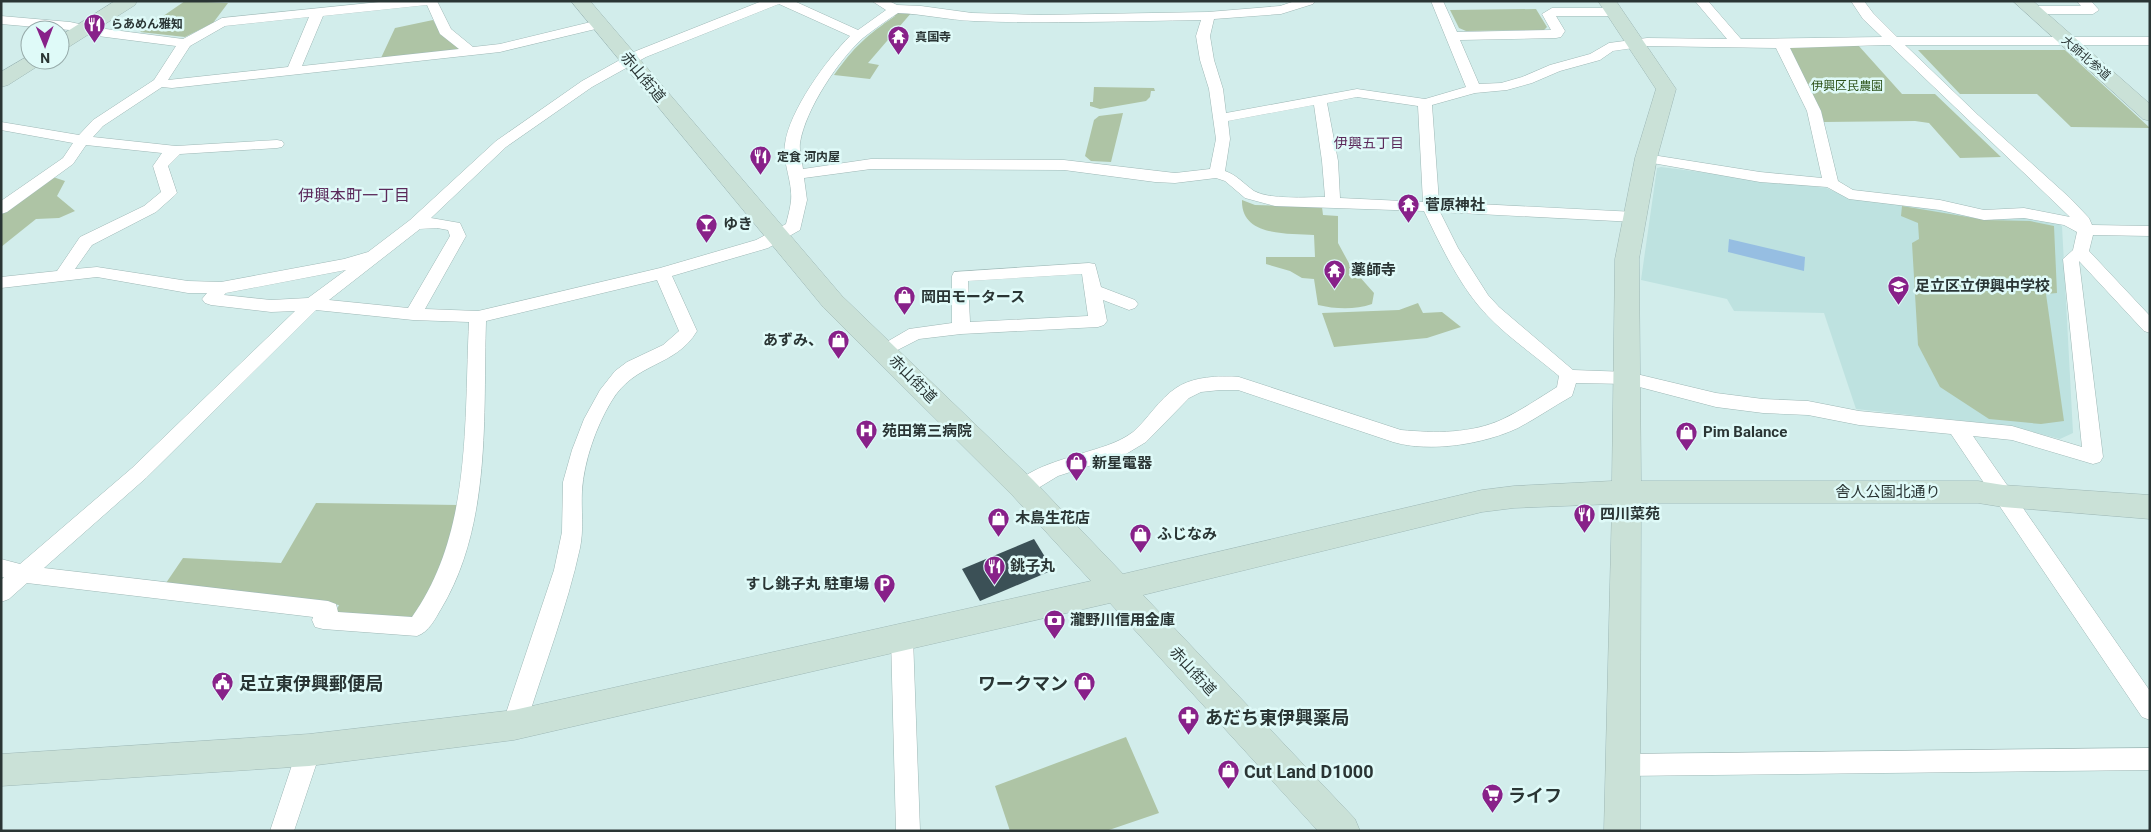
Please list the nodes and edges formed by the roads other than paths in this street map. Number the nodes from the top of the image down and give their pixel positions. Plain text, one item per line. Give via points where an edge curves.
1 (128, 1) edge
2 (430, 1) edge
3 (580, 1) edge
4 (774, 1) edge
5 (783, 1) edge
6 (878, 1) edge
7 (1309, 1) edge
8 (1438, 1) edge
9 (1701, 1) edge
10 (1857, 1) edge
11 (2083, 1) edge
12 (1278, 5) edge
13 (1610, 6) edge
14 (2027, 6) edge
15 (895, 9) junction
16 (318, 12) junction
17 (1208, 16) junction
18 (1, 20) edge
19 (599, 24) junction
20 (84, 29) junction
21 (859, 35) junction
22 (1453, 36) junction
23 (70, 38) edge
24 (2150, 41) edge
25 (1736, 42) junction
26 (1896, 42) junction
27 (2068, 42) junction
28 (185, 43) junction
29 (1633, 43) junction
30 (1781, 44) junction
31 (470, 51) junction
32 (630, 61) junction
33 (20, 68) edge
34 (293, 71) junction
35 (1, 80) edge
36 (159, 82) junction
37 (1474, 89) junction
38 (1320, 101) junction
39 (1425, 103) junction
40 (2150, 115) edge
41 (1221, 118) junction
42 (1, 126) edge
43 (82, 140) junction
44 (277, 144) dead end
45 (176, 150) junction
46 (1646, 158) junction
47 (1217, 173) junction
48 (796, 175) junction
49 (1831, 183) junction
50 (1333, 202) junction
51 (1430, 206) junction
52 (1, 209) edge
53 (1636, 217) junction
54 (416, 224) junction
55 (2086, 230) junction
56 (2150, 231) edge
57 (779, 236) junction
58 (382, 251) junction
59 (2081, 252) junction
60 (662, 273) junction
61 (64, 274) junction
62 (5, 285) edge
63 (220, 288) junction
64 (1093, 290) junction
65 (312, 304) junction
66 (1129, 304) dead end
67 (412, 314) junction
68 (478, 318) junction
69 (2150, 326) edge
70 (961, 328) junction
71 (884, 351) junction
72 (1568, 376) junction
73 (1628, 378) junction
74 (1956, 426) junction
75 (1023, 488) junction
76 (1626, 492) junction
77 (2003, 496) junction
78 (2150, 507) edge
79 (1, 568) edge
80 (24, 574) junction
81 (1115, 589) junction
82 (1, 593) edge
83 (902, 638) junction
84 (2150, 710) edge
85 (514, 725) junction
86 (309, 750) junction
87 (2150, 760) edge
88 (1623, 765) junction
89 (1, 770) edge
90 (282, 831) edge
91 (908, 831) edge
92 (1342, 831) edge
93 (1622, 831) edge

1 - 20 street
2 - 16 street
2 - 31 street via 445,31
3 - 19 street, 赤山街道
4 - 32 street
5 - 21 street
6 - 15 street
7 - 12 street
8 - 22 street
9 - 25 street
10 - 26 street
11 - 14 street via 2093,10
12 - 17 street
13 - 22 street via 1548,14 1558,31 1556,34
13 - 29 street
14 - 27 street, 大師北参道
15 - 17 street via 997,18
15 - 21 street
16 - 28 street via 222,22
16 - 34 street
17 - 41 street via 1204,36
18 - 20 street
19 - 31 street via 500,48
19 - 32 street, 赤山街道
20 - 23 street
20 - 28 street
21 - 48 street via 809,99 799,121 792,144
22 - 37 street
24 - 27 street
25 - 29 street
25 - 30 street
26 - 27 street
26 - 30 street
26 - 55 street via 2064,201 2083,221
27 - 40 street, 大師北参道
28 - 36 street
29 - 37 street via 1609,47 1595,57 1502,87
29 - 46 street via 1666,88
30 - 49 street via 1814,111
31 - 34 street
32 - 54 street via 587,84 501,144
32 - 57 street, 赤山街道
33 - 35 street
34 - 36 street via 172,84
36 - 43 street via 98,123
37 - 39 street
38 - 39 street via 1357,93
38 - 41 street
38 - 50 street
39 - 51 street
41 - 47 street via 1223,139
42 - 43 street
43 - 45 street
43 - 52 street via 68,161
44 - 45 street
45 - 61 street via 161,165 160,172 169,194 150,209 86,241
46 - 49 street via 1760,177
46 - 53 street
47 - 48 street via 1175,178 1064,164 871,164
47 - 50 street via 1230,178 1250,195 1275,201
48 - 57 street via 800,200 794,226
49 - 55 street via 1849,194 1984,215 2024,213 2068,221
50 - 51 street
51 - 53 street
51 - 72 street via 1450,248 1482,298
53 - 73 street via 1627,259
54 - 58 street
54 - 67 street via 437,223 454,227 458,236
55 - 56 street
55 - 59 street
57 - 60 street via 762,244
57 - 71 street, 赤山街道 via 833,302
58 - 63 street via 347,264
58 - 65 street
59 - 69 street
59 - 74 street via 2071,260 2093,457 2012,433
60 - 68 street
60 - 85 street via 688,332 684,341 641,362 613,384 587,433 572,490 574,530 564,573
61 - 62 street
61 - 63 street via 97,272 188,287
63 - 65 street via 211,298 271,306
64 - 66 street
64 - 70 street via 1098,321
64 - 70 street via 1089,268 960,276
65 - 67 street
65 - 80 street via 139,473
67 - 68 street
68 - 80 street via 467,500 454,556 438,596 417,627 323,620 328,610
70 - 71 street via 915,333
71 - 75 street, 赤山街道
72 - 73 street
72 - 75 street via 1565,391 1502,427 1460,438 1420,440 1400,438 1239,384 1198,386 1182,393 1139,437 1119,449 1051,471
73 - 74 street via 1716,400
73 - 76 street
74 - 77 street
75 - 81 street, 赤山街道
76 - 77 street, 舎人公園北通り via 1978,492
76 - 81 street, 舎人公園北通り via 1514,496 1482,501
76 - 88 street
77 - 78 street, 舎人公園北通り
77 - 84 street
79 - 80 street
80 - 82 street
81 - 83 street, 舎人公園北通り
81 - 92 street, 赤山街道
83 - 85 street, 舎人公園北通り
83 - 91 street
85 - 86 street, 舎人公園北通り
86 - 89 street, 舎人公園北通り
86 - 90 street
87 - 88 street
88 - 93 street

